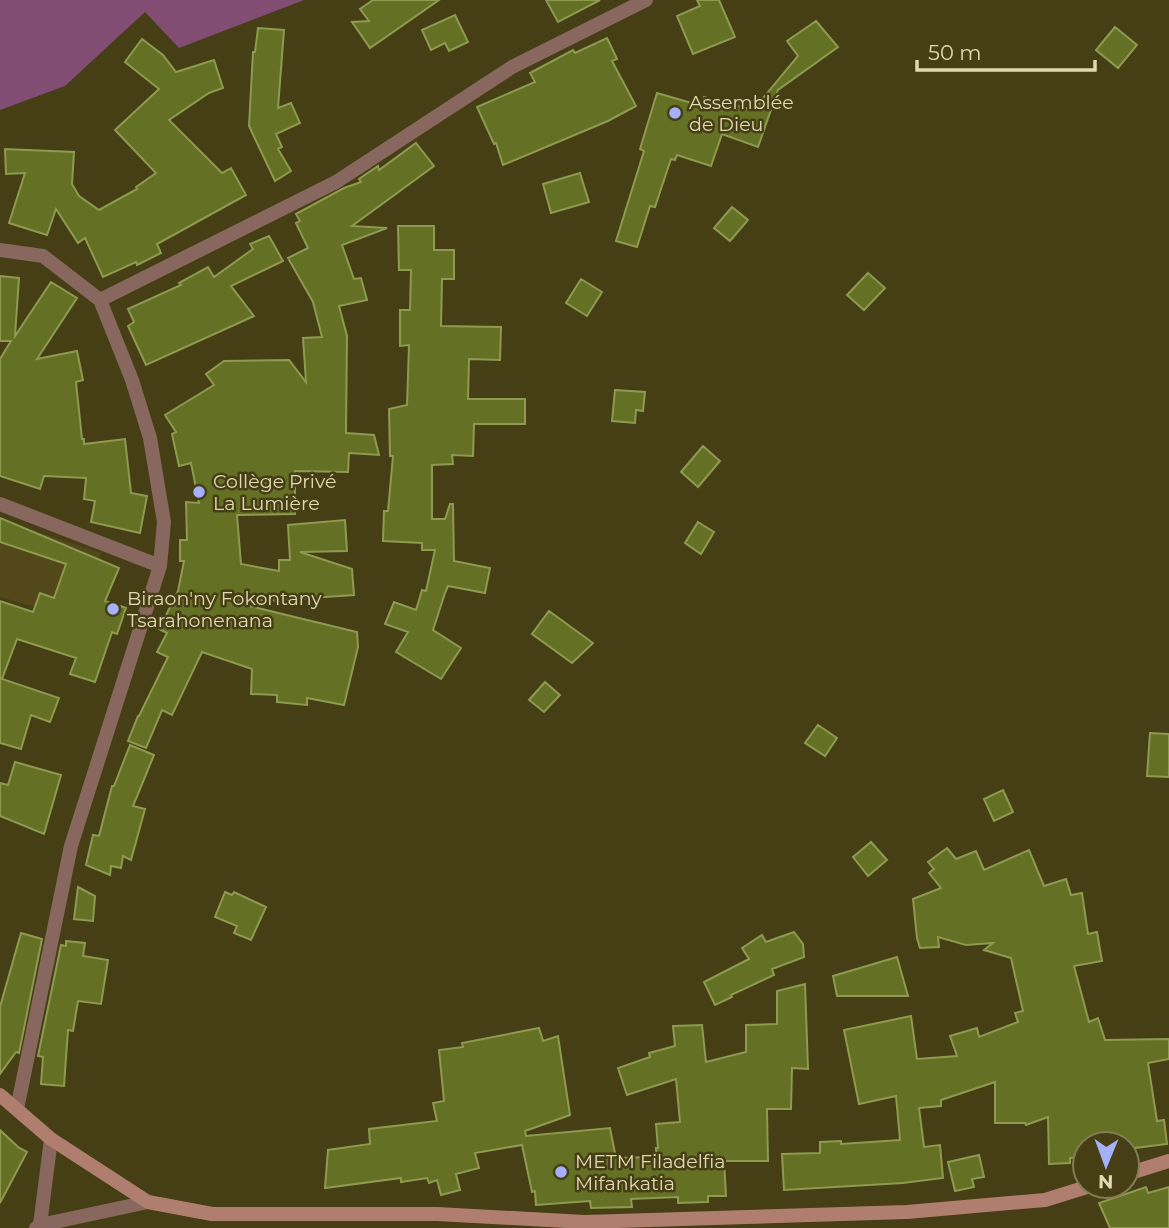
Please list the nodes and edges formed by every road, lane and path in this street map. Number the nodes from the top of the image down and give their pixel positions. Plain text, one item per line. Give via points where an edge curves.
1 (646, 0) edge
2 (0, 250) edge
3 (100, 300) junction
4 (0, 504) edge
5 (160, 566) junction
6 (0, 1095) edge
7 (17, 1109) junction
8 (51, 1139) junction
9 (1169, 1161) edge
10 (1141, 1170) edge
11 (1071, 1192) edge
12 (148, 1202) junction
13 (38, 1227) edge

1 - 3 street via 512,67 336,182
2 - 3 street via 43,256
3 - 5 street via 149,438 164,522
4 - 5 street
5 - 7 street via 71,846
6 - 7 main road
7 - 8 main road
8 - 12 main road
8 - 13 street
9 - 10 main road
11 - 12 main road via 1045,1200 907,1212 585,1222 437,1214 212,1214
12 - 13 street

